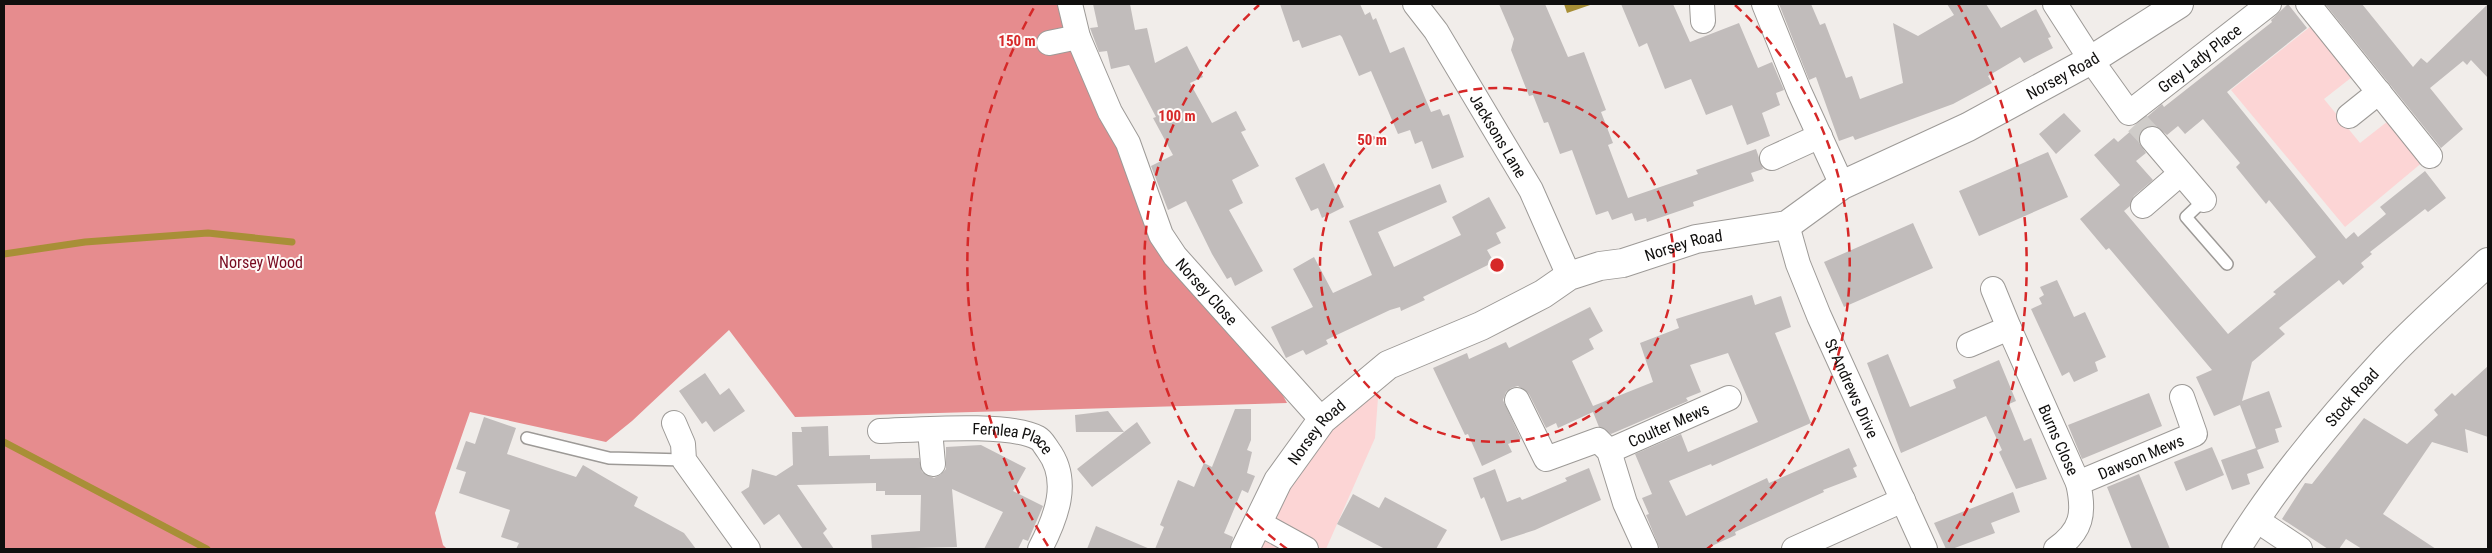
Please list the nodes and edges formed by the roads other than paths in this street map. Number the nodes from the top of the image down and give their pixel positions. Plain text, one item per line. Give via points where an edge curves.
1 (1070, 4) edge
2 (1415, 4) edge
3 (1764, 4) edge
4 (2055, 4) edge
5 (2179, 4) edge
6 (2269, 4) edge
7 (2308, 4) edge
8 (1078, 37) junction
9 (1049, 43) dead end
10 (2091, 60) junction
11 (2379, 92) junction
12 (2349, 116) dead end
13 (2140, 125) junction
14 (1820, 136) junction
15 (2430, 156) dead end
16 (1772, 158) dead end
17 (2180, 174) junction
18 (1842, 185) junction
19 (2204, 200) joint
20 (2143, 206) dead end
21 (1787, 225) junction
22 (2488, 262) edge
23 (2227, 264) dead end
24 (1569, 276) junction
25 (1993, 289) dead end
26 (2009, 328) junction
27 (1969, 346) dead end
28 (2182, 397) dead end
29 (1729, 398) dead end
30 (1517, 400) dead end
31 (1322, 420) junction
32 (674, 423) dead end
33 (930, 430) junction
34 (880, 432) dead end
35 (527, 438) dead end
36 (1609, 451) junction
37 (684, 460) junction
38 (934, 464) dead end
39 (2078, 483) junction
40 (1903, 500) junction
41 (2255, 520) junction
42 (1257, 522) junction
43 (1799, 548) edge
44 (748, 549) edge
45 (1040, 549) edge
46 (1245, 549) edge
47 (1306, 549) edge
48 (1646, 549) edge
49 (1925, 549) edge
50 (2056, 549) edge
51 (2236, 549) edge
52 (2300, 549) edge

1 - 8 street, Norsey Close
2 - 24 street, Jacksons Lane via 1436,30 1531,190
3 - 14 street
4 - 10 street
5 - 10 street, Norsey Road
6 - 13 street, Grey Lady Place
7 - 11 street
8 - 9 street
8 - 31 street, Norsey Close via 1110,112 1138,140 1150,209 1165,242
10 - 13 street
10 - 18 street, Norsey Road via 1968,127
11 - 12 street
11 - 15 street
13 - 17 street
14 - 16 street
14 - 18 street
17 - 19 street
17 - 20 street
18 - 21 street, Norsey Road
19 - 23 lane via 2186,217
21 - 24 street, Norsey Road via 1696,239 1623,263
21 - 40 street, St Andrews Drive via 1798,264 1819,316
22 - 41 street, Stock Road via 2387,358 2306,452
24 - 31 street, Norsey Road via 1543,294 1482,326 1388,365
25 - 26 street, Burns Close
26 - 27 street
26 - 39 street, Burns Close
28 - 39 street, Dawson Mews via 2195,434
29 - 36 street, Coulter Mews
30 - 36 street, Coulter Mews via 1546,459 1598,440
31 - 42 street, Norsey Road via 1278,481
32 - 37 street via 683,444
33 - 34 street, Fernlea Place
33 - 38 street
33 - 45 street, Fernlea Place via 1009,429 1039,438 1056,460 1060,493 1058,509
35 - 37 lane via 609,458
36 - 48 street, Coulter Mews via 1625,503
37 - 44 street
39 - 50 street, Burns Close via 2082,501 2080,520 2069,540
40 - 43 street
40 - 49 street, St Andrews Drive
41 - 51 street, Stock Road
41 - 52 street
42 - 46 street, Norsey Road
42 - 47 street

